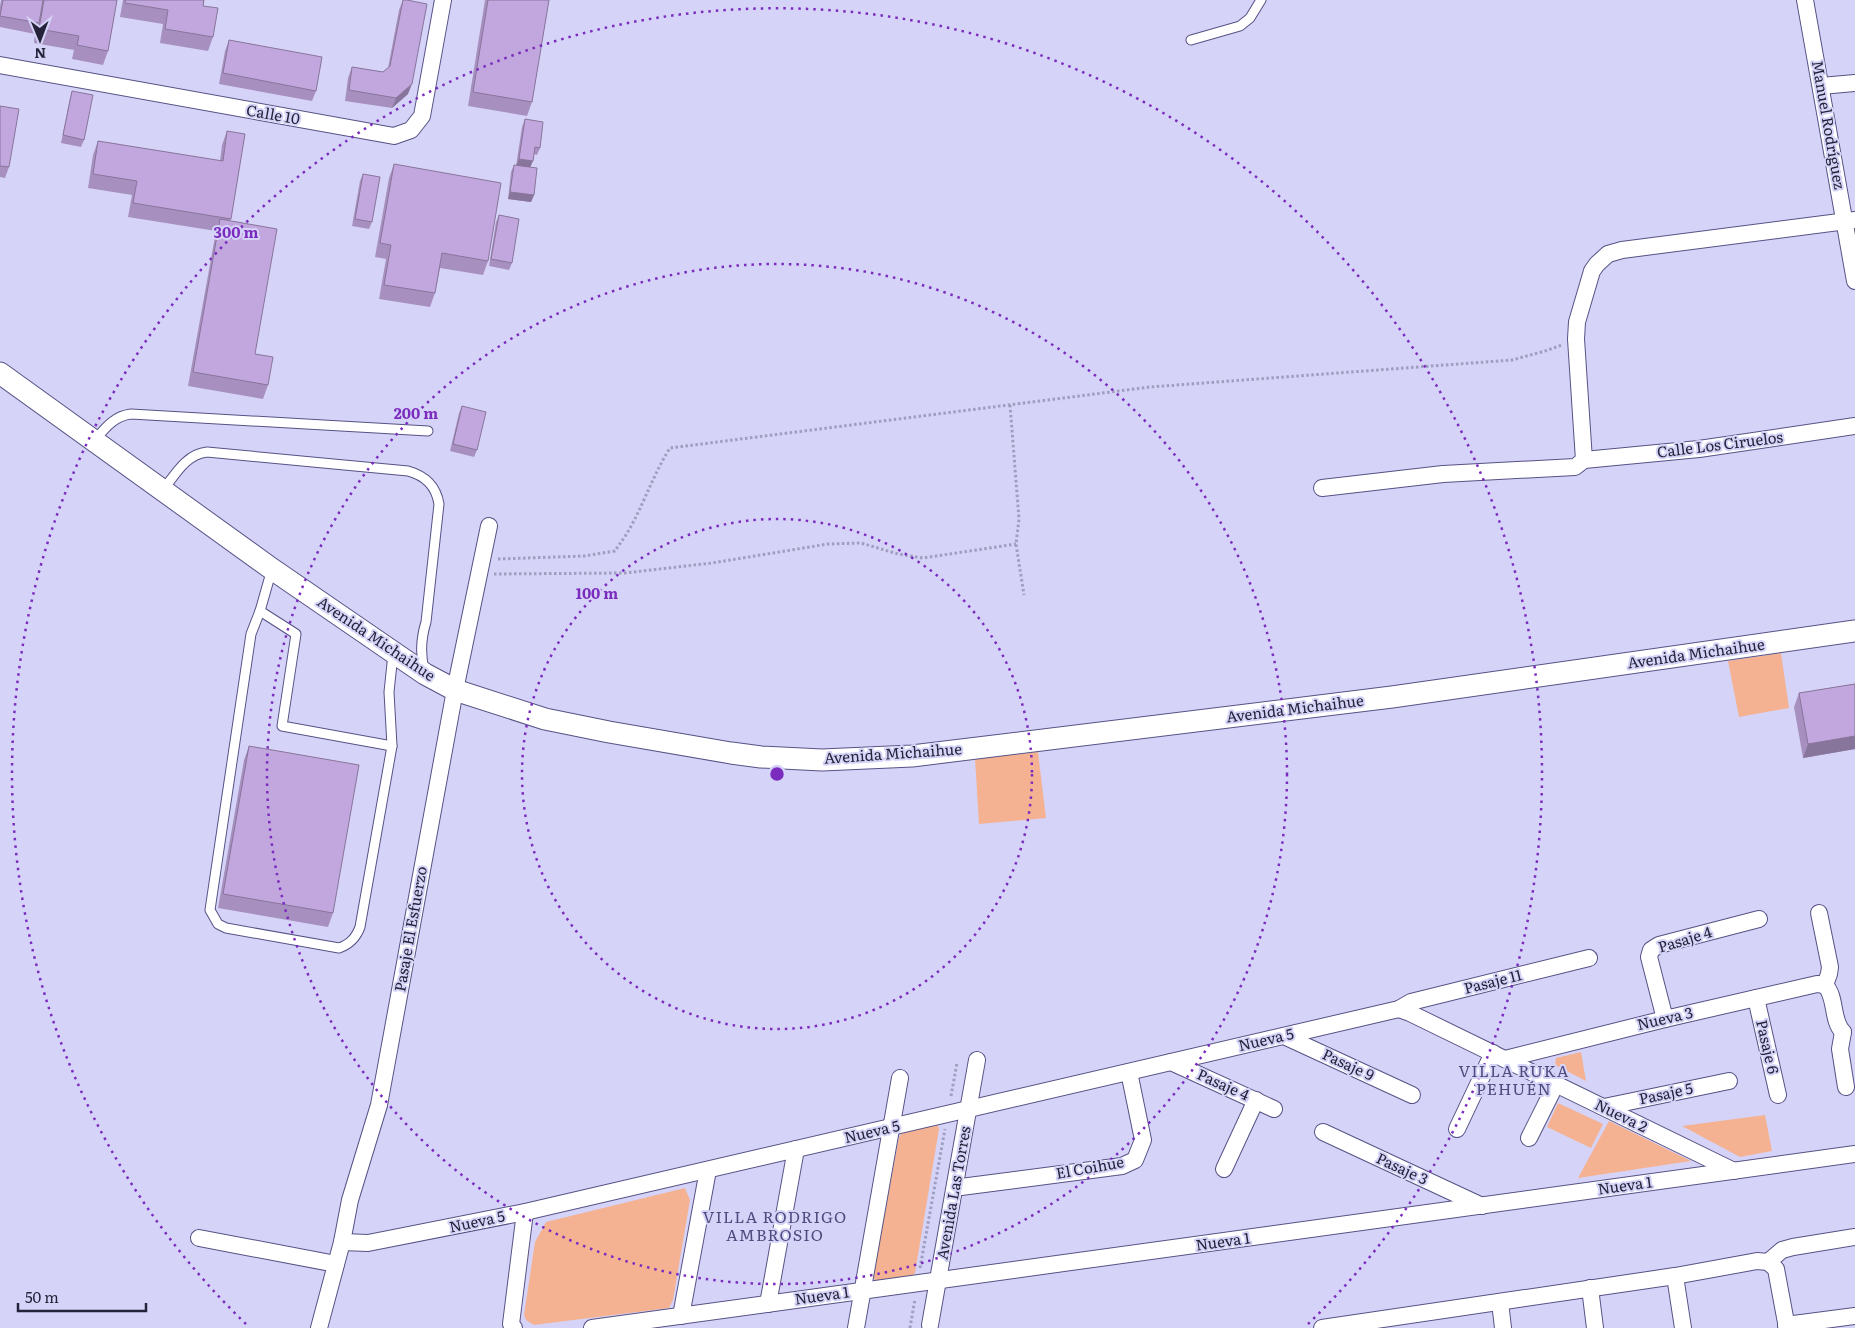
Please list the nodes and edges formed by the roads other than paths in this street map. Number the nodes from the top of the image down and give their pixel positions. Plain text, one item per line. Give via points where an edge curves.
1 (443, 0) edge
2 (1261, 0) edge
3 (1805, 0) edge
4 (1191, 40) dead end
5 (0, 65) edge
6 (1855, 83) edge
7 (1821, 86) junction
8 (1850, 220) edge
9 (1855, 280) edge
10 (0, 374) edge
11 (1855, 426) edge
12 (428, 431) dead end
13 (94, 441) junction
14 (1584, 460) junction
15 (1322, 488) dead end
16 (163, 490) junction
17 (489, 526) dead end
18 (272, 569) junction
19 (260, 611) junction
20 (1855, 631) edge
21 (393, 654) junction
22 (425, 674) junction
23 (455, 690) junction
24 (392, 746) junction
25 (1819, 913) dead end
26 (1759, 919) dead end
27 (1589, 958) dead end
28 (1825, 985) junction
29 (1756, 998) junction
30 (1399, 1009) junction
31 (1665, 1019) junction
32 (1849, 1032) edge
33 (1284, 1036) junction
34 (1499, 1056) junction
35 (977, 1060) dead end
36 (1171, 1062) junction
37 (1129, 1072) junction
38 (900, 1078) dead end
39 (1729, 1081) dead end
40 (1556, 1084) junction
41 (1846, 1087) dead end
42 (1412, 1095) dead end
43 (1778, 1095) dead end
44 (1256, 1100) junction
45 (1604, 1107) junction
46 (968, 1109) junction
47 (1274, 1109) dead end
48 (892, 1127) junction
49 (1457, 1129) dead end
50 (1323, 1132) dead end
51 (1529, 1138) dead end
52 (796, 1149) junction
53 (1855, 1154) edge
54 (1224, 1169) dead end
55 (708, 1170) junction
56 (1734, 1171) junction
57 (955, 1185) junction
58 (1482, 1206) junction
59 (525, 1212) junction
60 (1855, 1237) edge
61 (199, 1238) dead end
62 (342, 1242) junction
63 (1768, 1262) junction
64 (336, 1264) junction
65 (1675, 1276) junction
66 (938, 1281) junction
67 (1590, 1288) junction
68 (862, 1291) junction
69 (1500, 1302) junction
70 (768, 1304) junction
71 (681, 1316) junction
72 (1855, 1316) edge
73 (1410, 1322) edge
74 (930, 1325) dead end
75 (1786, 1327) edge
76 (319, 1328) edge
77 (514, 1328) edge
78 (592, 1328) edge
79 (856, 1328) edge
80 (1322, 1328) edge
81 (1504, 1328) edge
82 (1595, 1328) edge
83 (1683, 1328) edge

1 - 5 street, Calle 10 via 422,116 410,130 394,136
2 - 4 lane via 1250,18 1240,26
3 - 7 street, Manuel Rodríguez
6 - 7 street
7 - 8 street, Manuel Rodríguez
8 - 9 street, Manuel Rodríguez
8 - 14 street via 1608,254 1592,271 1580,308 1576,339
10 - 13 street, Avenida Michaihue
11 - 14 street, Calle Los Ciruelos via 1699,450
12 - 13 lane via 132,414 121,415 107,425
13 - 16 street, Avenida Michaihue
14 - 15 street, Calle Los Ciruelos via 1575,467 1444,474
16 - 18 street, Avenida Michaihue
16 - 22 lane via 190,458 201,452 408,471 425,478 436,492 439,504 422,642
17 - 23 street, Pasaje El Esfuerzo
18 - 19 lane
18 - 21 street, Avenida Michaihue
19 - 24 lane via 296,634 282,726
19 - 24 lane via 251,634 210,910 218,924 339,948 356,937
20 - 23 street, Avenida Michaihue via 1392,698 912,756 852,760 761,757 609,732 538,717
21 - 22 street, Avenida Michaihue
21 - 24 lane via 389,692
22 - 23 street, Avenida Michaihue
23 - 62 street, Pasaje El Esfuerzo via 379,1105 350,1200
25 - 28 street via 1830,967
26 - 31 street, Pasaje 4 via 1659,945 1651,950 1649,957
27 - 30 street, Pasaje 11 via 1411,1002
28 - 29 street, Nueva 3
28 - 32 street via 1830,992 1838,1026
29 - 31 street, Nueva 3
29 - 43 street, Pasaje 6
30 - 33 street, Nueva 5
30 - 34 street, Nueva 2
31 - 34 street, Nueva 3
32 - 41 street via 1840,1049
33 - 36 street, Nueva 5
33 - 42 street, Pasaje 9
34 - 40 street, Nueva 2
34 - 49 street
35 - 46 street, Avenida Las Torres
36 - 37 street, Nueva 5
36 - 44 street, Pasaje 4
37 - 46 street, Nueva 5
37 - 57 street, El Coihue via 1143,1140 1135,1160 1122,1166 961,1187
38 - 48 street
39 - 45 street, Pasaje 5
40 - 45 street, Nueva 2
40 - 51 street
44 - 47 street, Pasaje 4
44 - 54 street
45 - 56 street, Nueva 2
46 - 48 street, Nueva 5
46 - 57 street, Avenida Las Torres
48 - 52 street, Nueva 5
48 - 68 street
50 - 58 street, Pasaje 3
52 - 55 street, Nueva 5
52 - 70 street
53 - 56 street, Nueva 1
55 - 59 street, Nueva 5
55 - 71 street
56 - 58 street, Nueva 1
57 - 66 street, Avenida Las Torres
58 - 66 street, Nueva 1
59 - 62 street, Nueva 5 via 368,1243
59 - 77 street via 511,1324
60 - 63 street via 1793,1246 1782,1250
61 - 64 street
62 - 64 street, Pasaje El Esfuerzo
63 - 65 street via 1757,1261
63 - 75 street via 1778,1274
64 - 76 street, Pasaje El Esfuerzo
65 - 67 street
65 - 83 street
66 - 68 street, Nueva 1
66 - 74 street, Avenida Las Torres
67 - 69 street
67 - 82 street
68 - 70 street, Nueva 1
68 - 79 street
69 - 73 street
69 - 81 street
70 - 71 street, Nueva 1
71 - 78 street, Nueva 1
72 - 75 street
73 - 80 street

